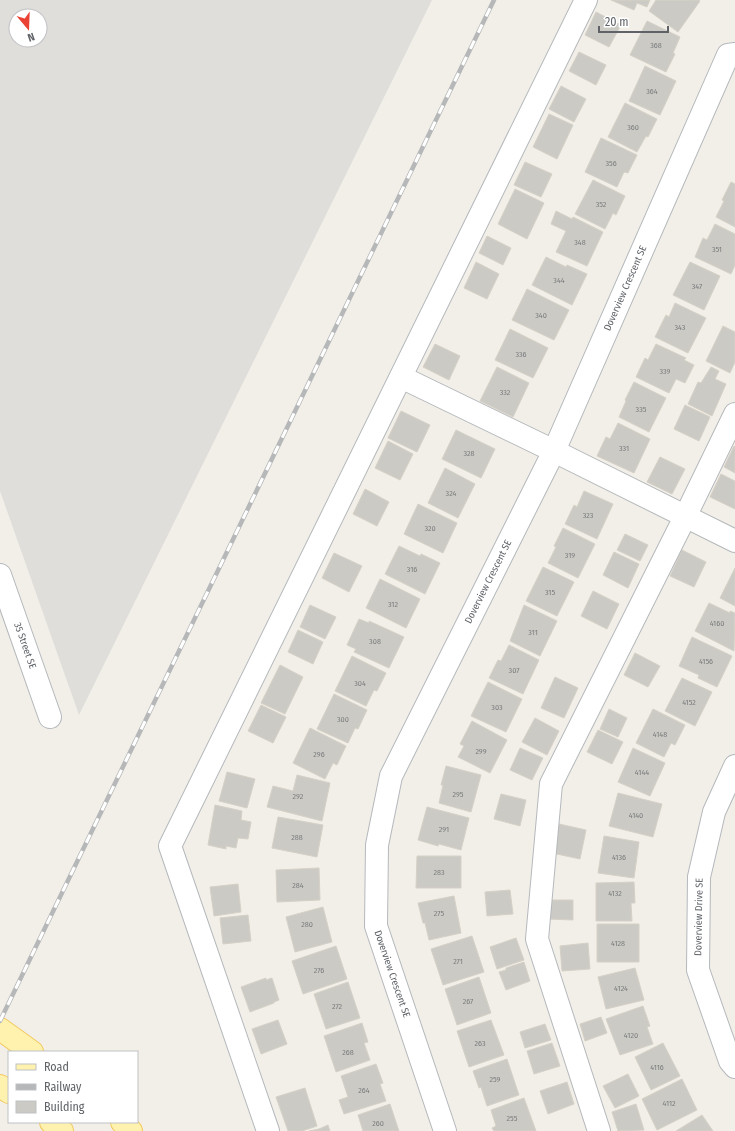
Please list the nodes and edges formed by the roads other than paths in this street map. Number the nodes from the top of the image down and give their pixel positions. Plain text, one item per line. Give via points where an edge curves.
1 (586, 0) edge
2 (735, 54) edge
3 (401, 377) junction
4 (735, 414) edge
5 (554, 450) junction
6 (685, 517) junction
7 (735, 541) edge
8 (0, 575) edge
9 (50, 717) dead end
10 (735, 766) edge
11 (0, 1029) edge
12 (31, 1051) edge
13 (735, 1067) edge
14 (52, 1123) edge
15 (123, 1123) edge
16 (62, 1131) edge
17 (131, 1131) edge
18 (268, 1131) edge
19 (445, 1131) edge
20 (599, 1131) edge

1 - 3 street
2 - 5 street, Doverview Crescent SE via 728,56
3 - 5 street
3 - 18 street via 170,846
4 - 6 street
5 - 6 street
5 - 19 street, Doverview Crescent SE via 391,776 377,845 376,926
6 - 7 street
6 - 20 street via 552,784 537,939
8 - 9 street, 35 Street SE
10 - 13 street, Doverview Drive SE via 714,812 699,877 698,970 730,1060
11 - 12 main road
14 - 16 main road
15 - 17 main road

